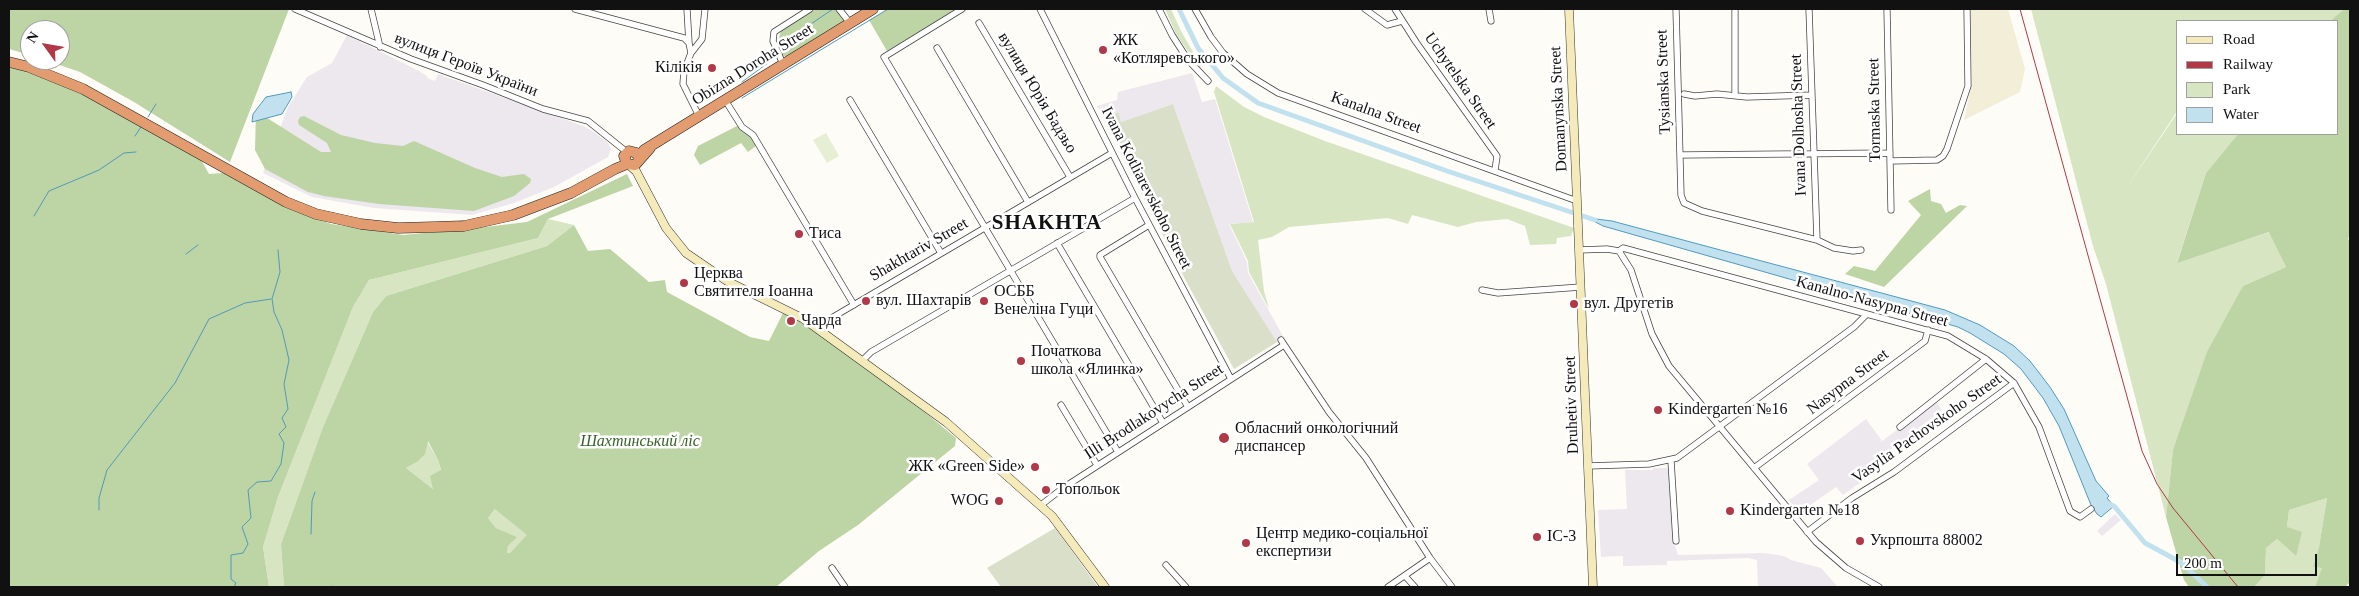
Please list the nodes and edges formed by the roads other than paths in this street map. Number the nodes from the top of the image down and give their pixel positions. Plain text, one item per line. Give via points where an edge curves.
1 (295, 9) edge
2 (371, 9) edge
3 (575, 9) edge
4 (688, 9) edge
5 (705, 9) edge
6 (810, 9) edge
7 (839, 9) edge
8 (872, 9) edge
9 (962, 9) edge
10 (1040, 9) edge
11 (1159, 9) edge
12 (1196, 9) edge
13 (1365, 9) edge
14 (1395, 9) edge
15 (1489, 9) edge
16 (1568, 9) edge
17 (1676, 9) edge
18 (1735, 9) edge
19 (1810, 9) edge
20 (1887, 9) edge
21 (1967, 9) edge
22 (1402, 21) junction
23 (1491, 21) dead end
24 (850, 23) junction
25 (979, 23) dead end
26 (689, 43) junction
27 (380, 47) junction
28 (937, 48) dead end
29 (691, 53) junction
30 (9, 62) edge
31 (783, 64) junction
32 (1208, 81) dead end
33 (1684, 94) dead end
34 (1736, 95) junction
35 (1812, 95) junction
36 (725, 100) junction
37 (850, 100) dead end
38 (699, 116) junction
39 (1890, 152) junction
40 (1112, 153) junction
41 (1814, 153) junction
42 (1680, 155) junction
43 (631, 159) junction
44 (1890, 161) junction
45 (1494, 170) junction
46 (1070, 177) junction
47 (1135, 198) junction
48 (1028, 202) junction
49 (1577, 205) junction
50 (1891, 210) dead end
51 (1578, 222) joint
52 (1149, 225) junction
53 (985, 228) junction
54 (1817, 240) junction
55 (1057, 243) junction
56 (1579, 250) junction
57 (1861, 250) dead end
58 (1619, 251) junction
59 (941, 253) junction
60 (1010, 270) junction
61 (1581, 287) junction
62 (1482, 290) dead end
63 (854, 305) junction
64 (1866, 315) junction
65 (819, 328) junction
66 (1928, 330) junction
67 (1986, 359) junction
68 (863, 360) junction
69 (1231, 379) junction
70 (2014, 383) junction
71 (1061, 405) dead end
72 (1188, 407) junction
73 (1163, 423) junction
74 (1719, 426) junction
75 (1900, 427) dead end
76 (1118, 452) junction
77 (1671, 461) junction
78 (1097, 465) junction
79 (1588, 466) junction
80 (1754, 468) junction
81 (1041, 505) junction
82 (2091, 509) dead end
83 (1807, 532) junction
84 (1676, 541) dead end
85 (1430, 558) junction
86 (1166, 565) dead end
87 (832, 568) dead end
88 (1406, 578) junction
89 (845, 587) edge
90 (1105, 587) edge
91 (1186, 587) edge
92 (1388, 587) edge
93 (1406, 587) edge
94 (1415, 587) edge
95 (1452, 587) edge
96 (1593, 587) edge
97 (1879, 587) edge

1 - 27 street, вулиця Героїв України
2 - 27 street
3 - 26 street via 676,34
4 - 26 street
5 - 29 street via 702,39
6 - 31 street via 774,32 773,41
7 - 24 street
8 - 24 highway, Obizna Doroha Street
9 - 53 street via 884,57
10 - 40 street, Ivana Kotliarevskoho Street
11 - 32 street via 1188,60
12 - 45 street, Kanalna Street via 1210,38 1224,54 1270,88
13 - 22 street via 1388,25
14 - 22 street, Uchytelska Street
15 - 23 street
16 - 49 street, Domanynska Street
17 - 42 street, Tysianska Street
18 - 34 street
19 - 35 street, Ivana Dolhosha Street
20 - 39 street, Tormaska Street
21 - 44 street via 1968,86 1947,149 1937,160
22 - 45 street, Uchytelska Street via 1497,156
24 - 31 highway, Obizna Doroha Street
25 - 46 street, вулиця Юрія Бадзьо
26 - 29 street
27 - 43 street, вулиця Героїв України via 542,109 588,121
28 - 48 street
29 - 38 street via 683,84
30 - 43 highway, Obizna Doroha Street via 30,67 83,89 286,202 346,221 407,228 486,222 548,204
31 - 36 highway, Obizna Doroha Street
33 - 34 street
34 - 35 street
35 - 41 street, Ivana Dolhosha Street
36 - 38 highway, Obizna Doroha Street
36 - 63 street via 742,127 754,135
37 - 59 street
38 - 43 highway, Obizna Doroha Street
39 - 41 street
39 - 44 street, Tormaska Street
40 - 46 street, Shakhtariv Street
40 - 47 street, Ivana Kotliarevskoho Street
41 - 42 street
41 - 54 street, Ivana Dolhosha Street
42 - 54 street, Tysianska Street via 1681,195 1687,205
43 - 65 street via 666,228 686,253 727,281
44 - 50 street, Tormaska Street
45 - 49 street, Kanalna Street
46 - 48 street, Shakhtariv Street
47 - 52 street, Ivana Kotliarevskoho Street
47 - 55 street
48 - 53 street, Shakhtariv Street
49 - 51 street, Domanynska Street
51 - 56 street, Druhetiv Street
52 - 69 street, Ivana Kotliarevskoho Street
52 - 72 street via 1100,254 1100,258
53 - 59 street, Shakhtariv Street
53 - 60 street
54 - 57 street, Tysianska Street via 1834,248
55 - 60 street
55 - 73 street
56 - 58 street, Kanalno-Nasypna Street
56 - 61 street, Druhetiv Street
58 - 64 street, Kanalno-Nasypna Street via 1625,249
58 - 74 street via 1631,270 1661,354
59 - 63 street, Shakhtariv Street
60 - 68 street via 870,352
60 - 76 street
61 - 62 street via 1498,293
61 - 79 street, Druhetiv Street
63 - 65 street, Shakhtariv Street
64 - 66 street, Kanalno-Nasypna Street
64 - 74 street
65 - 68 street
66 - 67 street, Kanalno-Nasypna Street via 1948,336
66 - 80 street, Nasypna Street via 1925,341
67 - 70 street, Kanalno-Nasypna Street
67 - 75 street
68 - 81 street via 938,415
69 - 72 street, Illi Brodlakovycha Street
69 - 85 street, Illi Brodlakovycha Street via 1283,343 1329,412 1366,458
70 - 82 street, Kanalno-Nasypna Street via 2039,427 2070,511 2080,516
70 - 83 street, Vasylia Pachovskoho Street
71 - 78 street
72 - 73 street, Illi Brodlakovycha Street
73 - 76 street, Illi Brodlakovycha Street
74 - 77 street
74 - 80 street
76 - 78 street, Illi Brodlakovycha Street
77 - 79 street
77 - 84 street
78 - 81 street, Illi Brodlakovycha Street
79 - 96 street, Druhetiv Street
80 - 83 street
81 - 90 street via 1070,538
83 - 97 street via 1838,562
85 - 88 street
85 - 95 street
86 - 91 street
87 - 89 street
88 - 92 street
88 - 93 street
88 - 94 street

